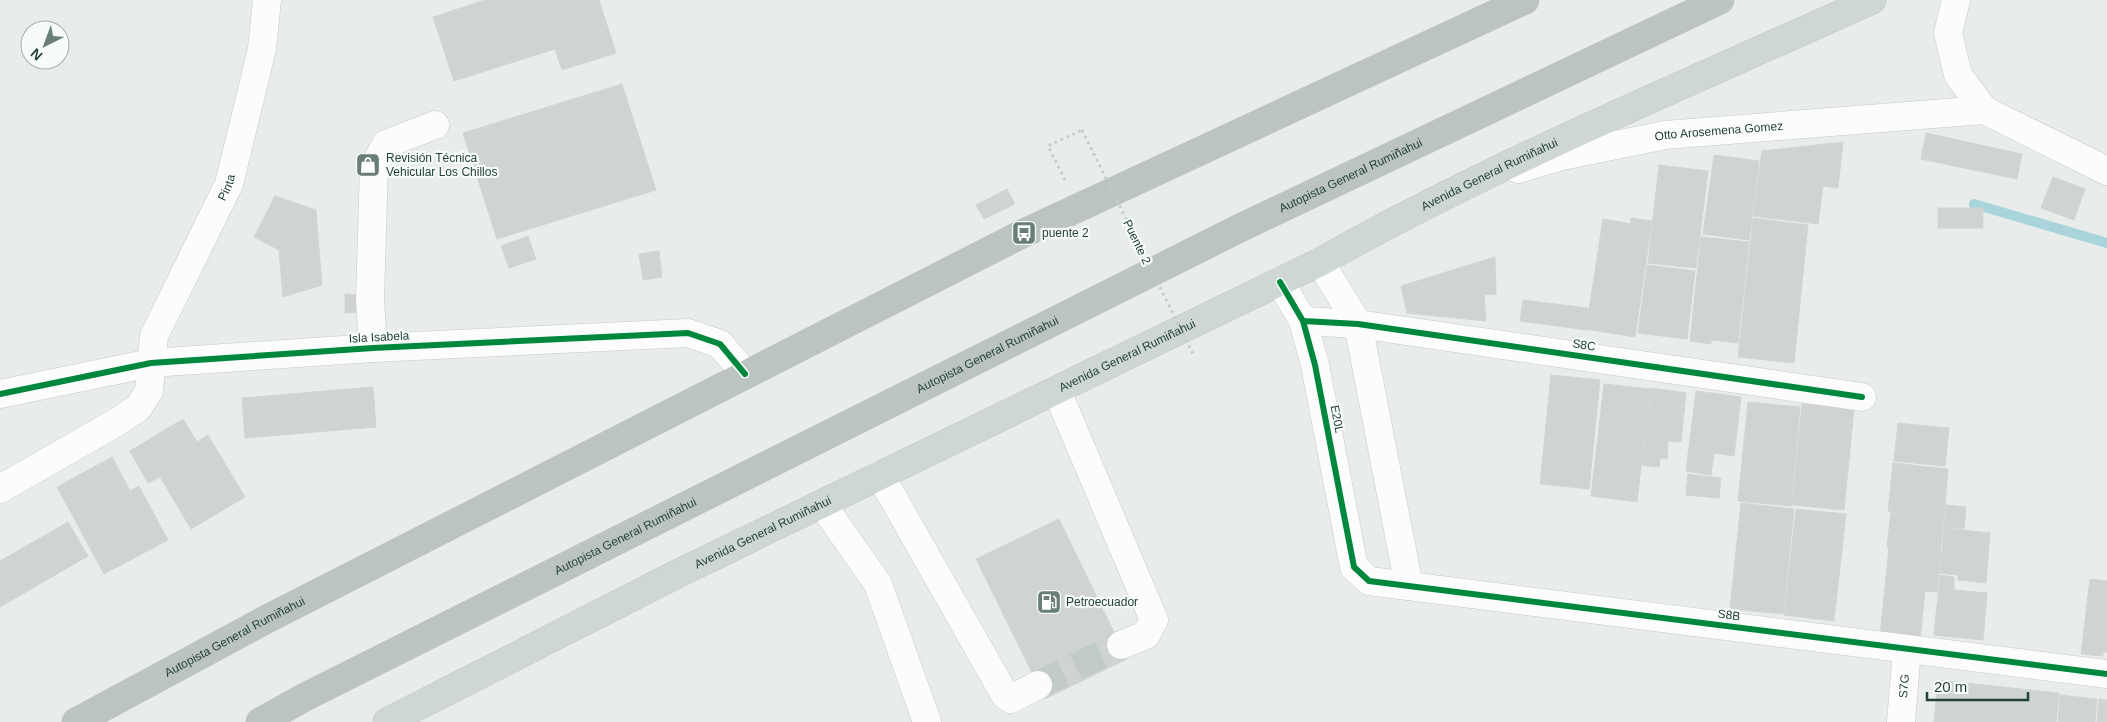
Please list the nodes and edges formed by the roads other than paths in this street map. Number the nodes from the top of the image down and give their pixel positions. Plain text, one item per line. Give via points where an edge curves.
1 (267, 0) edge
2 (1525, 0) edge
3 (1720, 0) edge
4 (1872, 0) edge
5 (1956, 0) edge
6 (1984, 110) junction
7 (435, 125) dead end
8 (2107, 171) edge
9 (1460, 188) junction
10 (1320, 262) junction
11 (1280, 282) junction
12 (1303, 321) junction
13 (1358, 324) junction
14 (373, 348) junction
15 (151, 363) junction
16 (745, 374) junction
17 (1057, 391) junction
18 (0, 394) edge
19 (1862, 397) dead end
20 (880, 475) junction
21 (0, 489) edge
22 (822, 504) junction
23 (1354, 568) joint
24 (1409, 586) junction
25 (1121, 645) tunnel mouth
26 (1907, 648) junction
27 (2107, 674) edge
28 (1038, 685) tunnel mouth
29 (76, 722) edge
30 (260, 722) edge
31 (387, 722) edge
32 (927, 722) edge
33 (1901, 722) edge

1 - 15 street, Pinta via 262,49 229,184 154,336
2 - 16 highway, Autopista General Rumiñahui via 1078,207
3 - 30 highway, Autopista General Rumiñahui via 1240,228
4 - 9 main road, Avenida General Rumiñahui
5 - 6 street via 1948,33 1958,75
6 - 8 street
6 - 9 street, Otto Arosemena Gomez via 1665,135 1562,156
7 - 14 street via 386,144 374,166 370,299
9 - 10 main road, Avenida General Rumiñahui
10 - 11 main road, Avenida General Rumiñahui
10 - 13 street
11 - 12 street, E20L
11 - 17 main road, Avenida General Rumiñahui
12 - 13 street, S8C
12 - 23 street, E20L via 1315,365
13 - 19 street, S8C
13 - 24 street
14 - 15 street, Isla Isabela
14 - 16 street, Isla Isabela via 688,333 720,344
15 - 18 street, Isla Isabela
15 - 21 street, Pinta via 149,391 138,408
16 - 29 highway, Autopista General Rumiñahui via 267,619
17 - 20 main road, Avenida General Rumiñahui
17 - 25 street via 1154,620 1146,635
20 - 22 main road, Avenida General Rumiñahui
20 - 28 street via 1005,695 1011,699
22 - 31 main road, Avenida General Rumiñahui
22 - 32 street via 878,584
23 - 24 street, S8B via 1369,581
24 - 26 street, S8B
26 - 27 street, S8B
26 - 33 street, S7G

